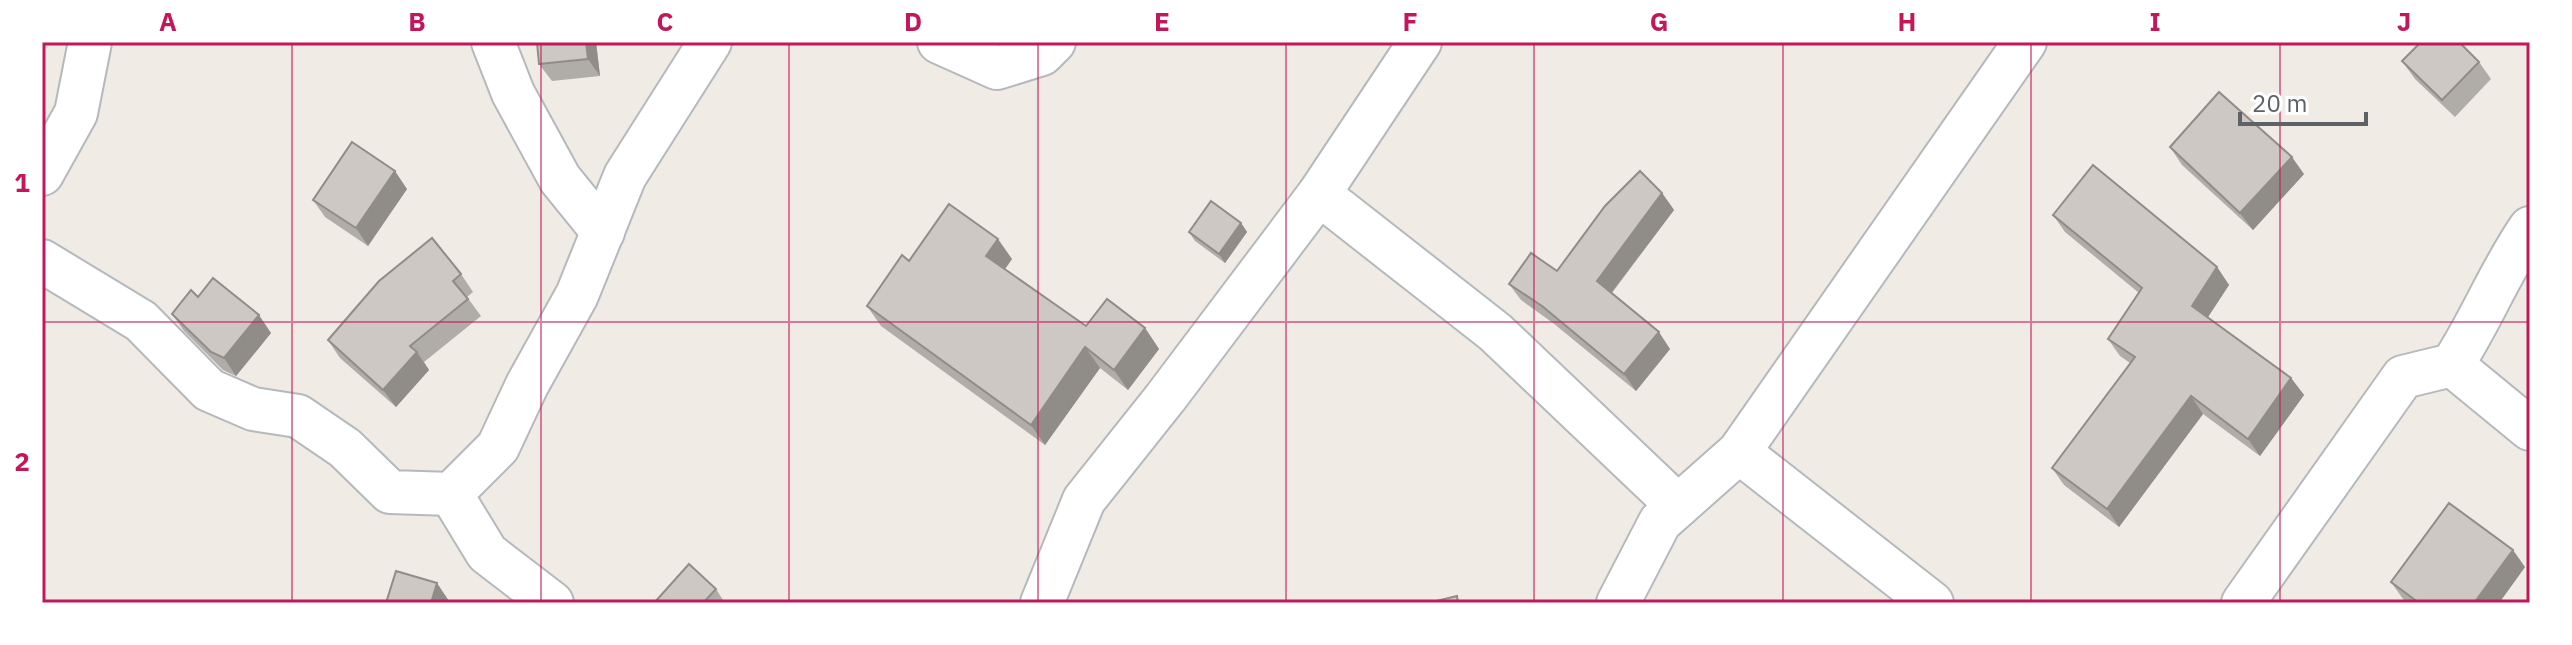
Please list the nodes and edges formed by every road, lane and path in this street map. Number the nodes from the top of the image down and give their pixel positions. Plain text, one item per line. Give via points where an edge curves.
1 (90, 42) edge
2 (493, 42) edge
3 (710, 42) edge
4 (939, 42) edge
5 (1054, 42) edge
6 (1420, 42) edge
7 (2025, 42) edge
8 (42, 174) edge
9 (1319, 194) junction
10 (2530, 228) edge
11 (603, 232) junction
12 (42, 261) edge
13 (2452, 365) junction
14 (2530, 429) edge
15 (1739, 452) junction
16 (451, 494) junction
17 (1678, 506) junction
18 (1049, 600) edge
19 (552, 603) edge
20 (1618, 603) edge
21 (1932, 603) edge
22 (2243, 603) edge

1 - 8 street via 76,113
2 - 11 street via 513,93 560,179
3 - 11 street via 625,176
4 - 5 street via 997,68 1042,54
6 - 9 street
7 - 15 street
9 - 17 street via 1495,332
9 - 18 street via 1084,500
10 - 13 street
11 - 16 street via 577,295 498,447
12 - 16 street via 141,321 209,390 253,409 298,416 345,448 390,492
13 - 14 street
13 - 22 street via 2403,377
15 - 17 street
15 - 21 street
16 - 19 street via 487,553
17 - 20 street via 1660,522

